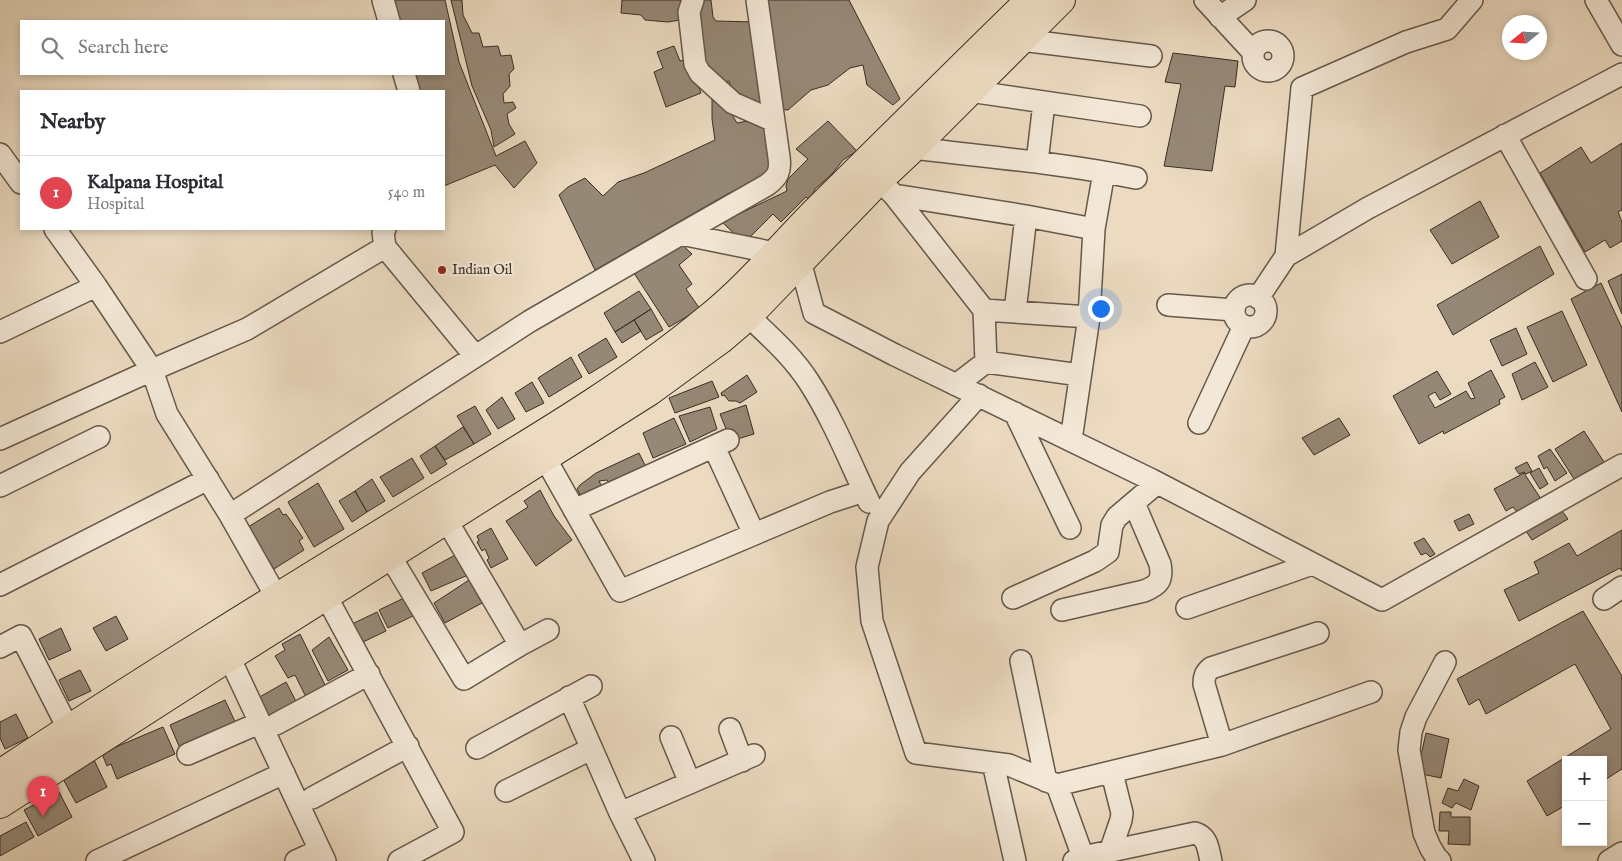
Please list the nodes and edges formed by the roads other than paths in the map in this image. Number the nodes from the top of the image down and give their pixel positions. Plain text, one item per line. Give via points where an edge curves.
1 (383, 0) edge
2 (693, 0) edge
3 (756, 0) edge
4 (1030, 0) edge
5 (1061, 0) edge
6 (1205, 0) edge
7 (1245, 0) edge
8 (1472, 0) edge
9 (1596, 0) edge
10 (1220, 17) junction
11 (389, 20) edge
12 (1021, 40) junction
13 (1622, 45) edge
14 (1151, 56) dead end
15 (1622, 74) edge
16 (404, 75) edge
17 (961, 83) junction
18 (1302, 88) junction
19 (409, 90) edge
20 (1044, 103) junction
21 (1140, 116) dead end
22 (774, 121) junction
23 (1505, 135) junction
24 (913, 148) junction
25 (0, 154) edge
26 (1037, 162) junction
27 (1104, 172) junction
28 (1136, 178) dead end
29 (20, 182) edge
30 (887, 187) junction
31 (1026, 216) junction
32 (1094, 229) junction
33 (56, 230) edge
34 (681, 234) junction
35 (385, 238) edge
36 (774, 253) junction
37 (1286, 256) junction
38 (800, 261) junction
39 (1586, 279) dead end
40 (96, 286) junction
41 (1168, 305) dead end
42 (740, 307) junction
43 (984, 310) junction
44 (1015, 312) junction
45 (1089, 317) junction
46 (1239, 318) junction
47 (0, 332) edge
48 (475, 356) junction
49 (986, 362) junction
50 (152, 370) junction
51 (1080, 375) junction
52 (956, 384) junction
53 (979, 396) junction
54 (1016, 414) junction
55 (1199, 423) dead end
56 (99, 437) dead end
57 (0, 439) edge
58 (1071, 440) junction
59 (545, 458) junction
60 (1622, 465) edge
61 (208, 479) junction
62 (1156, 483) junction
63 (0, 486) edge
64 (864, 491) junction
65 (1134, 503) junction
66 (574, 510) junction
67 (230, 515) junction
68 (447, 521) junction
69 (878, 521) junction
70 (1070, 528) dead end
71 (754, 534) junction
72 (390, 556) junction
73 (1312, 564) junction
74 (0, 585) edge
75 (1622, 587) edge
76 (326, 596) junction
77 (276, 598) junction
78 (1013, 598) dead end
79 (1604, 599) dead end
80 (1188, 608) dead end
81 (1062, 610) dead end
82 (548, 630) dead end
83 (1318, 632) dead end
84 (520, 645) junction
85 (223, 646) junction
86 (0, 647) edge
87 (1021, 662) dead end
88 (1445, 662) dead end
89 (369, 674) junction
90 (591, 686) dead end
91 (1371, 692) dead end
92 (568, 697) junction
93 (268, 723) junction
94 (68, 728) junction
95 (730, 729) dead end
96 (671, 737) dead end
97 (1222, 745) junction
98 (408, 746) junction
99 (477, 748) dead end
100 (591, 749) junction
101 (188, 754) dead end
102 (993, 763) junction
103 (284, 773) junction
104 (1112, 773) junction
105 (0, 774) edge
106 (690, 783) junction
107 (1052, 783) junction
108 (506, 791) dead end
109 (312, 798) dead end
110 (0, 804) edge
111 (620, 813) junction
112 (1110, 852) junction
113 (1622, 853) edge
114 (323, 855) edge
115 (1078, 859) edge
116 (641, 860) edge
117 (97, 861) edge
118 (296, 861) edge
119 (399, 861) edge
120 (1015, 861) edge
121 (1211, 861) edge
122 (1440, 861) edge
123 (1609, 861) edge

1 - 11 street
2 - 22 street via 689,12 700,73 733,103
3 - 22 street
4 - 17 highway
5 - 12 highway
6 - 10 street
7 - 10 street
8 - 18 street via 1447,29 1406,42
9 - 13 street
10 - 18 street via 1253,52 1263,42 1278,45 1283,54 1278,68
12 - 14 street
12 - 17 highway
15 - 23 street
16 - 19 street
17 - 20 street
17 - 24 highway
17 - 36 highway
18 - 37 street
20 - 21 street
20 - 26 street
22 - 34 street via 780,164 776,179
23 - 37 street
23 - 39 street
24 - 26 street
24 - 30 highway
25 - 29 street
26 - 27 street
27 - 28 street
27 - 32 street
30 - 31 street
30 - 38 highway
30 - 43 street
31 - 32 street
31 - 44 street
32 - 45 street
33 - 40 street
34 - 36 street
34 - 48 street
35 - 48 street
35 - 50 street via 247,329
36 - 38 street
36 - 42 highway
37 - 46 street via 1258,298 1248,295 1238,300
38 - 42 highway
38 - 52 street via 814,313
40 - 47 street
40 - 50 street
41 - 46 street
42 - 59 highway via 720,340 650,391
42 - 64 street via 781,347 808,380 832,420
42 - 77 highway via 707,320 589,405
43 - 44 street
43 - 49 street
44 - 45 street
45 - 51 street
46 - 55 street
48 - 67 street
49 - 51 street
49 - 52 street
50 - 57 street
50 - 61 street via 166,414
51 - 58 street
52 - 53 street
53 - 54 street
53 - 69 street via 910,472
54 - 58 street
54 - 70 street
56 - 63 street
58 - 62 street
59 - 66 street
59 - 68 highway
60 - 73 street via 1382,600
61 - 67 street
61 - 74 street
62 - 65 street
62 - 73 street
64 - 69 street
64 - 71 street
65 - 78 street via 1112,525 1108,552 1104,556
65 - 81 street via 1160,564 1159,581 1144,591
66 - 71 street via 620,591
66 - 71 street via 721,444
67 - 77 street
68 - 72 highway
68 - 84 street
69 - 102 street via 867,567 872,621 916,753
72 - 76 highway
72 - 84 street via 464,679
73 - 80 street
75 - 79 street
76 - 85 highway
76 - 89 street
77 - 85 highway
82 - 84 street
83 - 97 street via 1210,668 1204,684
85 - 93 street
85 - 94 highway
85 - 110 highway
86 - 94 street via 21,636
87 - 107 street
88 - 122 street via 1416,717 1409,750 1424,833
89 - 93 street
89 - 98 street
90 - 92 street
91 - 97 street
92 - 99 street
92 - 100 street
93 - 101 street
93 - 103 street
94 - 105 highway
95 - 106 street via 748,758
96 - 106 street
97 - 104 street
98 - 109 street
98 - 119 street via 453,832
100 - 108 street
100 - 111 street
102 - 107 street via 1009,765
102 - 120 street
103 - 114 street
103 - 117 street
104 - 107 street
104 - 112 street via 1122,813
106 - 111 street
107 - 115 street
111 - 116 street
112 - 115 street
112 - 121 street via 1195,833 1207,842
113 - 123 street
114 - 118 street

